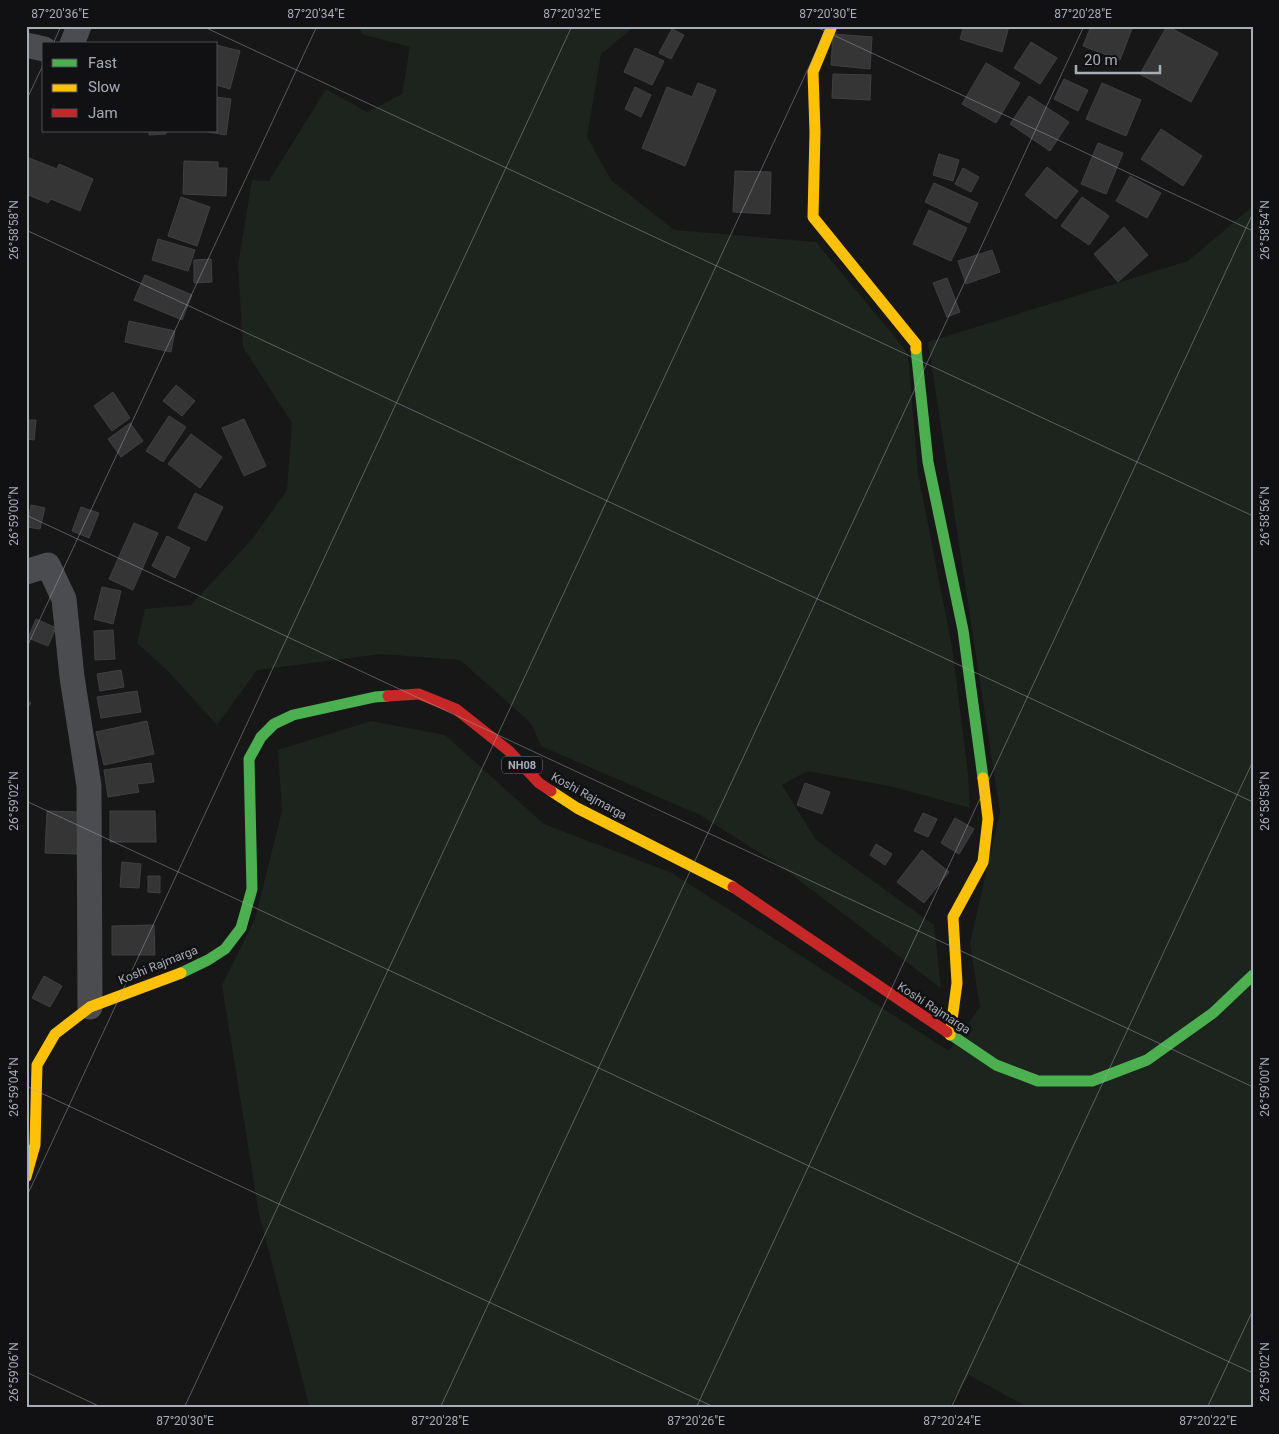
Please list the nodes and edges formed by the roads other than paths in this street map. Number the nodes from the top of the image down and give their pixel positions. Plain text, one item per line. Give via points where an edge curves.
1 (79, 26) edge
2 (832, 26) edge
3 (73, 42) edge
4 (26, 44) edge
5 (42, 48) edge
6 (26, 572) edge
7 (1253, 975) edge
8 (90, 1007) junction
9 (950, 1034) junction
10 (26, 1177) edge

1 - 3 street
2 - 9 main road via 814,72 813,217 916,344 928,462 964,630 988,819 983,862 953,917 957,983
4 - 5 street
6 - 8 street via 48,565 64,600 89,786
7 - 9 main road, Koshi Rajmarga / NH08 via 1213,1013 1147,1060 1092,1081 1038,1081 996,1065
8 - 9 main road, Koshi Rajmarga / NH08 via 208,960 226,949 241,928 252,889 249,759 261,737 274,724 293,715 375,696 419,694 456,709 509,751 539,784 577,808 740,890
8 - 10 main road, Koshi Rajmarga / NH08 via 55,1034 37,1066 35,1144

